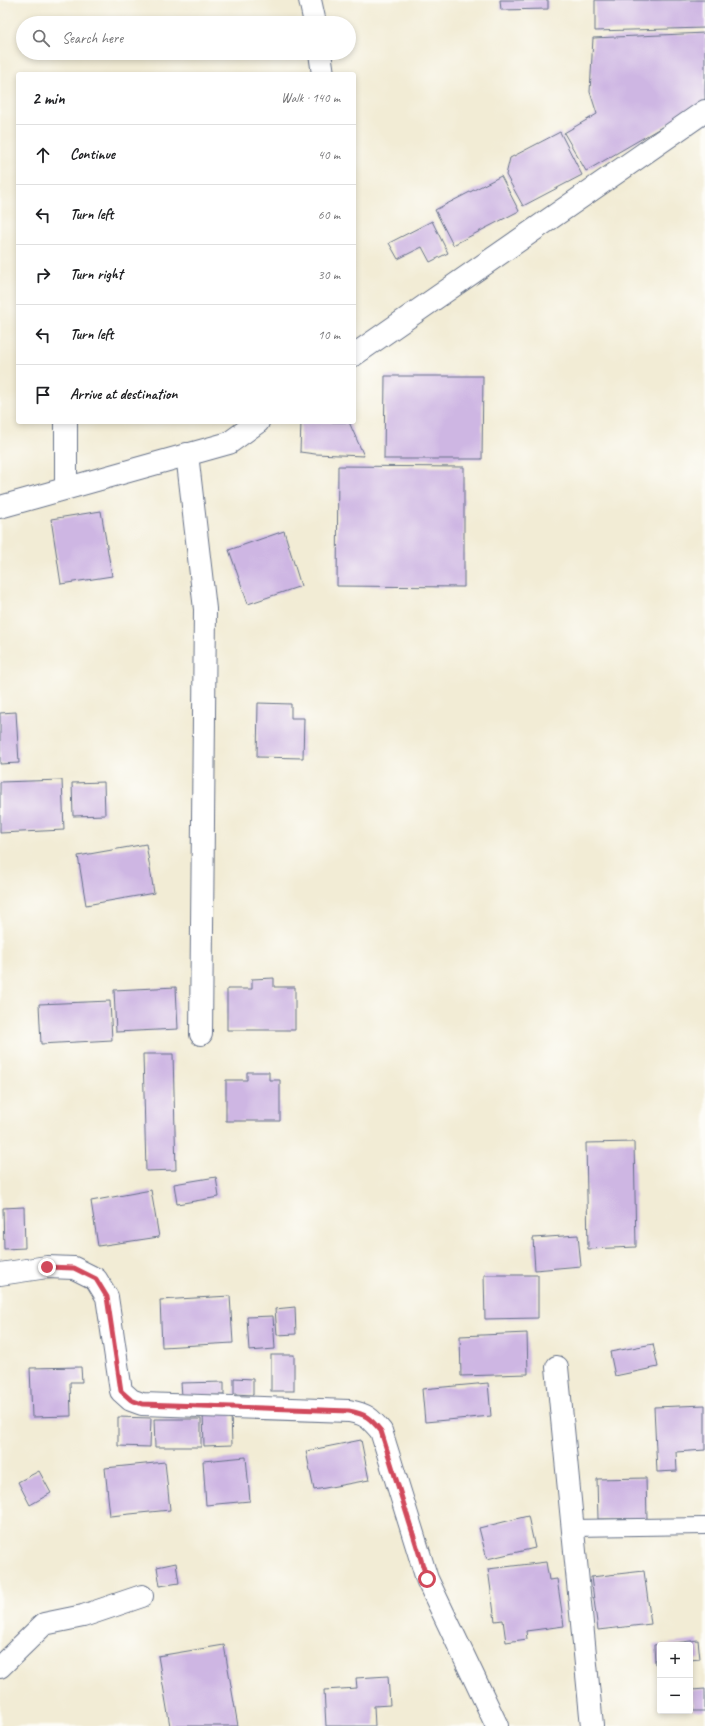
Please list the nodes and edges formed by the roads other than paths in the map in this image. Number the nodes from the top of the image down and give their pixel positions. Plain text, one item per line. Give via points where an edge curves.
1 (310, 0) edge
2 (313, 16) edge
3 (321, 60) edge
4 (323, 72) edge
5 (705, 112) edge
6 (356, 354) edge
7 (66, 424) edge
8 (255, 424) edge
9 (187, 454) junction
10 (66, 488) junction
11 (0, 507) edge
12 (201, 1034) dead end
13 (0, 1274) edge
14 (557, 1367) dead end
15 (705, 1526) edge
16 (572, 1528) junction
17 (142, 1596) dead end
18 (0, 1667) edge
19 (497, 1726) edge
20 (592, 1726) edge

1 - 2 street
3 - 4 street
5 - 6 street
7 - 10 street
8 - 9 street via 228,443
9 - 10 street
9 - 12 street via 205,609
10 - 11 street
13 - 19 street via 47,1267 74,1268 96,1279 107,1297 121,1391 131,1400 142,1404 349,1411 364,1414 372,1420 381,1431 427,1579
14 - 16 street
15 - 16 lane
16 - 20 street
17 - 18 street via 83,1616 44,1624

